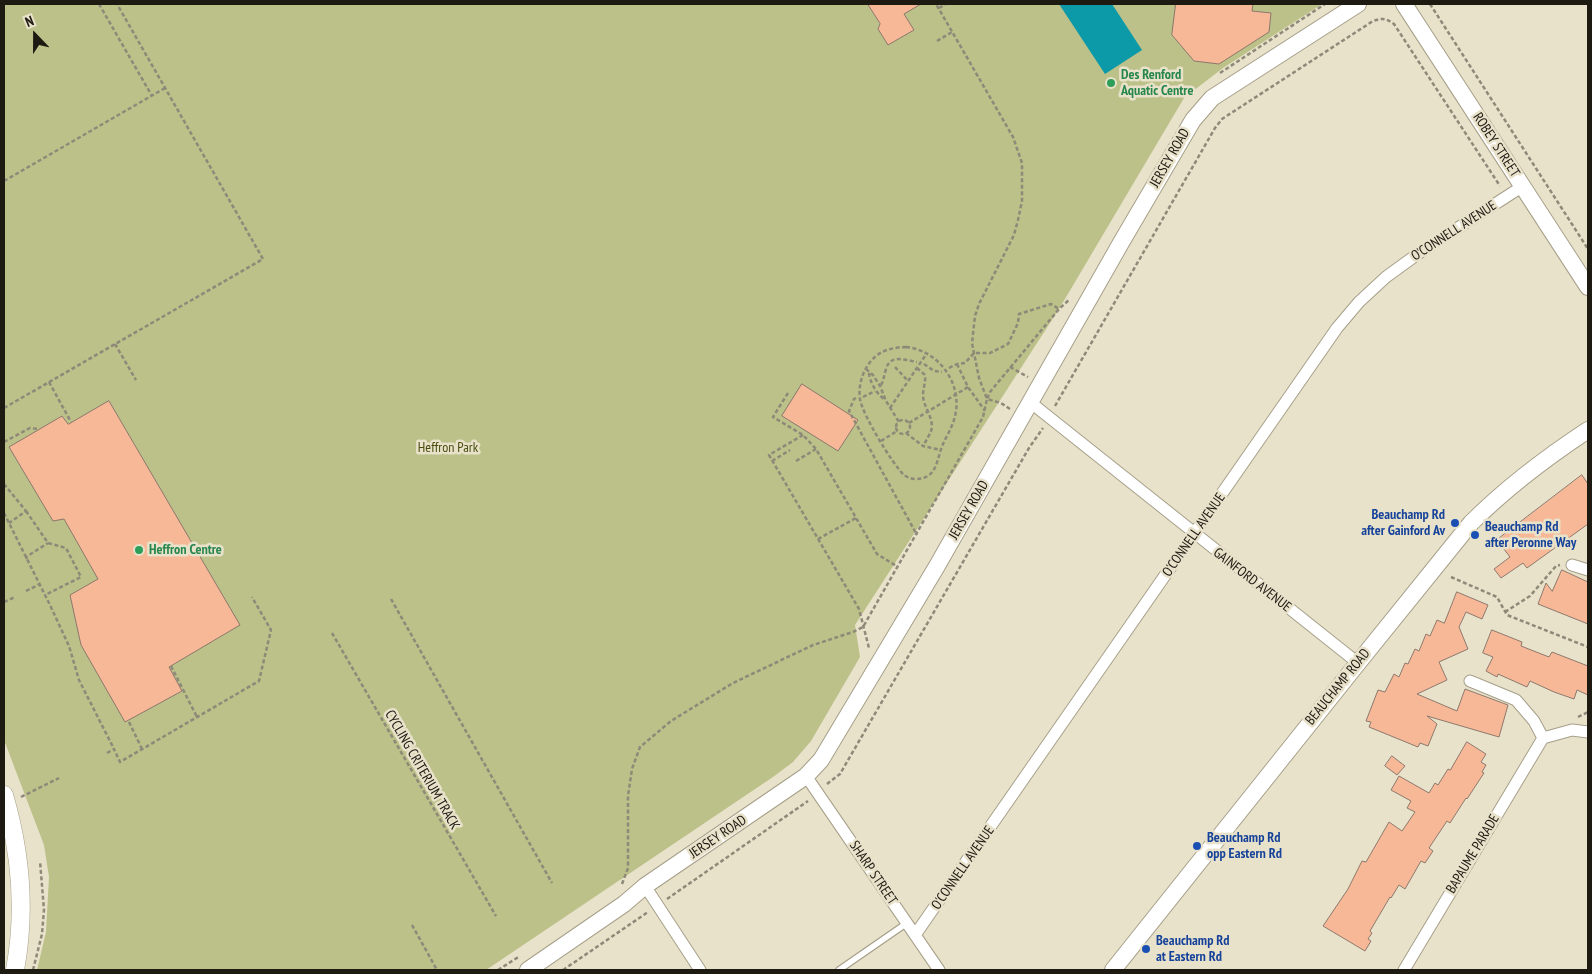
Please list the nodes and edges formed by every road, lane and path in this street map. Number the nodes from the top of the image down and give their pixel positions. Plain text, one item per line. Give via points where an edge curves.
1 (99, 4) edge
2 (117, 4) edge
3 (936, 4) edge
4 (946, 4) edge
5 (1358, 4) edge
6 (1404, 4) edge
7 (1430, 4) edge
8 (938, 8) junction
9 (1373, 20) dead end
10 (952, 32) junction
11 (937, 41) dead end
12 (166, 88) junction
13 (152, 96) junction
14 (4, 181) edge
15 (1523, 186) junction
16 (1506, 196) junction
17 (1588, 249) edge
18 (1588, 287) edge
19 (1059, 309) dead end
20 (115, 344) junction
21 (927, 353) junction
22 (974, 353) junction
23 (917, 362) dead end
24 (924, 364) dead end
25 (957, 364) junction
26 (895, 367) dead end
27 (917, 368) junction
28 (949, 368) dead end
29 (866, 369) junction
30 (942, 372) dead end
31 (869, 373) junction
32 (136, 380) dead end
33 (908, 381) junction
34 (49, 382) junction
35 (881, 385) dead end
36 (968, 387) junction
37 (875, 391) dead end
38 (788, 392) dead end
39 (956, 394) junction
40 (863, 397) dead end
41 (856, 398) dead end
42 (986, 399) junction
43 (886, 401) junction
44 (1030, 402) junction
45 (4, 408) edge
46 (890, 408) junction
47 (985, 411) junction
48 (928, 412) junction
49 (1021, 418) junction
50 (71, 422) dead end
51 (898, 422) junction
52 (909, 424) junction
53 (38, 429) dead end
54 (1588, 430) edge
55 (897, 431) junction
56 (906, 433) junction
57 (803, 435) junction
58 (881, 441) junction
59 (4, 442) edge
60 (923, 446) junction
61 (816, 449) junction
62 (790, 450) dead end
63 (941, 450) junction
64 (772, 461) junction
65 (796, 461) dead end
66 (4, 484) edge
67 (26, 511) junction
68 (4, 513) edge
69 (856, 518) junction
70 (9, 522) junction
71 (1194, 534) junction
72 (917, 535) junction
73 (818, 539) junction
74 (48, 543) junction
75 (26, 558) junction
76 (1572, 565) joint
77 (898, 567) junction
78 (1588, 570) edge
79 (1451, 577) dead end
80 (40, 584) junction
81 (26, 591) dead end
82 (46, 596) junction
83 (15, 597) dead end
84 (252, 597) dead end
85 (391, 599) dead end
86 (4, 602) edge
87 (1506, 612) junction
88 (863, 627) junction
89 (332, 633) dead end
90 (1588, 647) edge
91 (869, 652) dead end
92 (1358, 663) junction
93 (171, 666) dead end
94 (1470, 680) dead end
95 (198, 716) junction
96 (128, 722) dead end
97 (1588, 732) edge
98 (1543, 738) junction
99 (114, 749) junction
100 (142, 749) junction
101 (107, 753) dead end
102 (806, 776) junction
103 (59, 778) dead end
104 (12, 796) edge
105 (40, 861) dead end
106 (552, 883) dead end
107 (628, 883) dead end
108 (646, 886) junction
109 (496, 916) dead end
110 (907, 923) junction
111 (412, 925) dead end
112 (915, 935) junction
113 (522, 954) dead end
114 (15, 970) edge
115 (33, 970) edge
116 (437, 970) edge
117 (498, 970) edge
118 (528, 970) edge
119 (700, 970) edge
120 (839, 970) edge
121 (939, 970) edge
122 (1113, 970) edge
123 (1404, 970) edge

1 - 13 path
2 - 12 path
3 - 8 path
4 - 8 path
5 - 44 street, JERSEY ROAD via 1212,98 1193,120
6 - 15 street, ROBEY STREET
7 - 17 path
8 - 10 path
9 - 16 path via 1387,19 1394,24
10 - 11 path
10 - 22 path via 1013,137 1022,163 1022,201 1014,235 979,304 973,329
12 - 13 path
12 - 20 path via 263,259
13 - 14 path
15 - 16 street, O'CONNELL AVENUE
15 - 18 street, ROBEY STREET
16 - 71 street, O'CONNELL AVENUE via 1419,253 1386,277 1360,302 1332,336
19 - 22 path via 1051,304 1019,314 1018,324 1008,344 990,353
20 - 32 path
20 - 34 path
21 - 27 path
21 - 29 path via 906,347 887,350
21 - 39 path via 946,370
22 - 25 path via 965,363
22 - 42 path
23 - 35 path via 902,358 891,361 887,364 886,378
24 - 30 path
25 - 28 path
25 - 36 path
26 - 33 path
27 - 33 path
27 - 48 path via 925,375 923,401
29 - 31 path
29 - 58 path via 860,398
31 - 43 path via 880,386
31 - 43 path via 874,387
33 - 46 path
34 - 45 path
34 - 50 path
36 - 39 path
36 - 47 path
37 - 40 path
38 - 57 path via 773,417
39 - 48 path
39 - 63 path via 955,416
41 - 72 path via 849,411
42 - 47 path
42 - 49 path via 1001,403
43 - 46 path
44 - 49 street, JERSEY ROAD
44 - 71 street, GAINFORD AVENUE
46 - 51 path
47 - 72 path
48 - 52 path
48 - 60 path via 931,431
49 - 102 street, JERSEY ROAD via 821,760
51 - 52 path via 903,420
51 - 55 path
52 - 56 path
53 - 59 path via 30,428
54 - 92 street, BEAUCHAMP ROAD via 1564,445 1488,506
55 - 56 path
55 - 58 path
56 - 60 path
57 - 61 path
57 - 64 path via 769,455
58 - 63 path via 898,468 914,479 932,472
60 - 63 path
61 - 65 path
61 - 69 path
62 - 64 path
64 - 73 path
66 - 67 path
67 - 70 path
67 - 74 path
68 - 70 path
69 - 73 path
69 - 77 path via 877,554
70 - 75 path
71 - 92 street, GAINFORD AVENUE
71 - 112 street, O'CONNELL AVENUE
72 - 77 path
73 - 88 path via 859,609
74 - 75 path
74 - 82 path via 66,548 81,577
75 - 80 path
76 - 78 street
76 - 87 path via 1556,566 1530,596
77 - 88 path
79 - 87 path via 1497,597
80 - 81 path
80 - 82 path
82 - 99 path via 69,646 79,680
83 - 86 path
84 - 95 path via 271,630 259,681
85 - 106 path
87 - 90 path
88 - 91 path
88 - 107 path via 813,645 733,683 671,721 640,747 632,769 628,796 628,868 620,888
89 - 109 path, CYCLING CRITERIUM TRACK
92 - 122 street, BEAUCHAMP ROAD
93 - 95 path
94 - 98 street via 1516,700 1534,721
95 - 100 path
96 - 100 path
97 - 98 street via 1572,730
98 - 123 street, BAPAUME PARADE
99 - 100 path via 120,762
99 - 101 path
102 - 108 street, JERSEY ROAD
102 - 110 street, SHARP STREET
103 - 104 path
104 - 114 main road via 10,815 21,891
105 - 115 path via 44,910
108 - 118 street, JERSEY ROAD
108 - 119 street
110 - 112 street, SHARP STREET
110 - 120 lane
111 - 116 path
112 - 121 street, SHARP STREET
113 - 117 path

